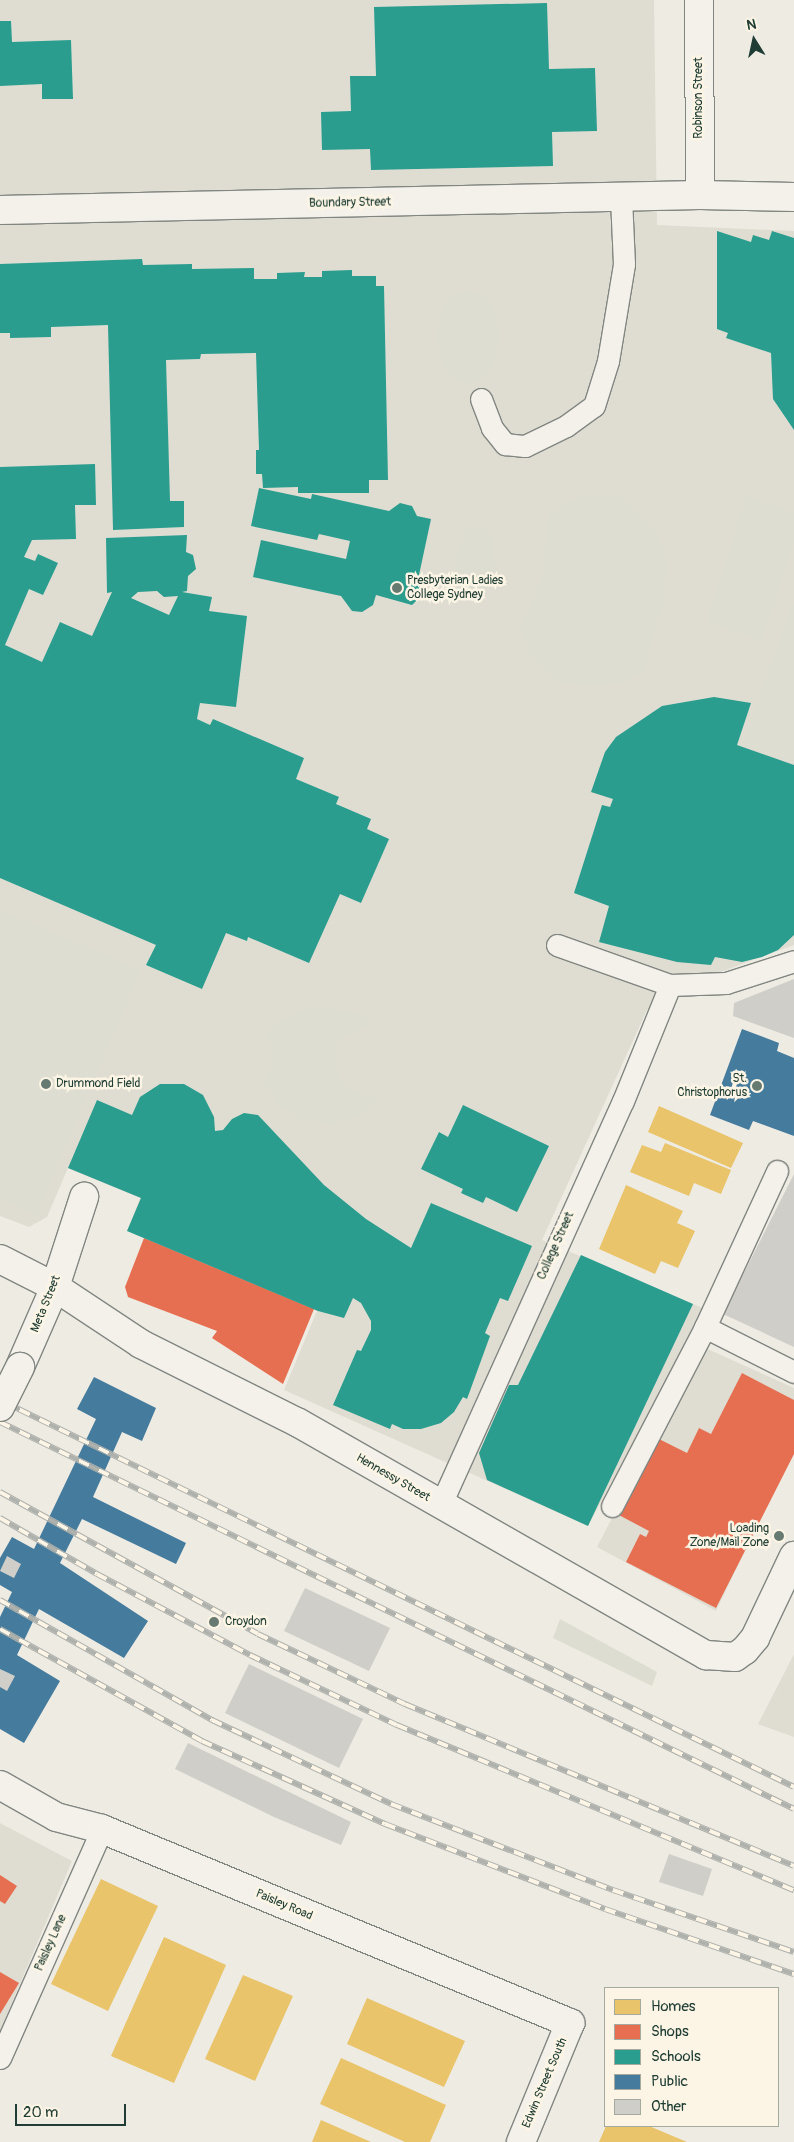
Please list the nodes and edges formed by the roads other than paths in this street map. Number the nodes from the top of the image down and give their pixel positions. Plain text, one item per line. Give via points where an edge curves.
1 (699, 0) edge
2 (700, 196) junction
3 (621, 197) junction
4 (794, 197) edge
5 (0, 210) edge
6 (481, 399) dead end
7 (557, 945) dead end
8 (794, 961) edge
9 (670, 985) junction
10 (777, 1171) dead end
11 (84, 1197) dead end
12 (0, 1259) edge
13 (55, 1287) junction
14 (705, 1327) junction
15 (794, 1372) edge
16 (0, 1407) edge
17 (440, 1506) junction
18 (612, 1506) dead end
19 (794, 1556) edge
20 (0, 1785) edge
21 (102, 1829) junction
22 (570, 2023) joint
23 (0, 2058) edge
24 (520, 2142) edge

1 - 2 street, Robinson Street
2 - 3 street, Boundary Street
2 - 4 street, Boundary Street
3 - 5 street, Boundary Street
3 - 6 lane via 624,264 608,361 594,406 525,446 505,444 492,428
7 - 9 lane
8 - 9 lane via 726,983
9 - 17 lane, College Street via 623,1101
10 - 14 lane
11 - 13 street, Meta Street
12 - 13 street, Hennessy Street
13 - 16 street, Meta Street, bridge
13 - 17 street, Hennessy Street via 141,1344 297,1422
14 - 15 lane
14 - 18 lane
17 - 19 street, Hennessy Street via 706,1655 735,1658 755,1638
20 - 21 street, Paisley Road via 56,1817
21 - 22 street, Paisley Road
21 - 23 lane, Paisley Lane
22 - 24 street, Edwin Street South

